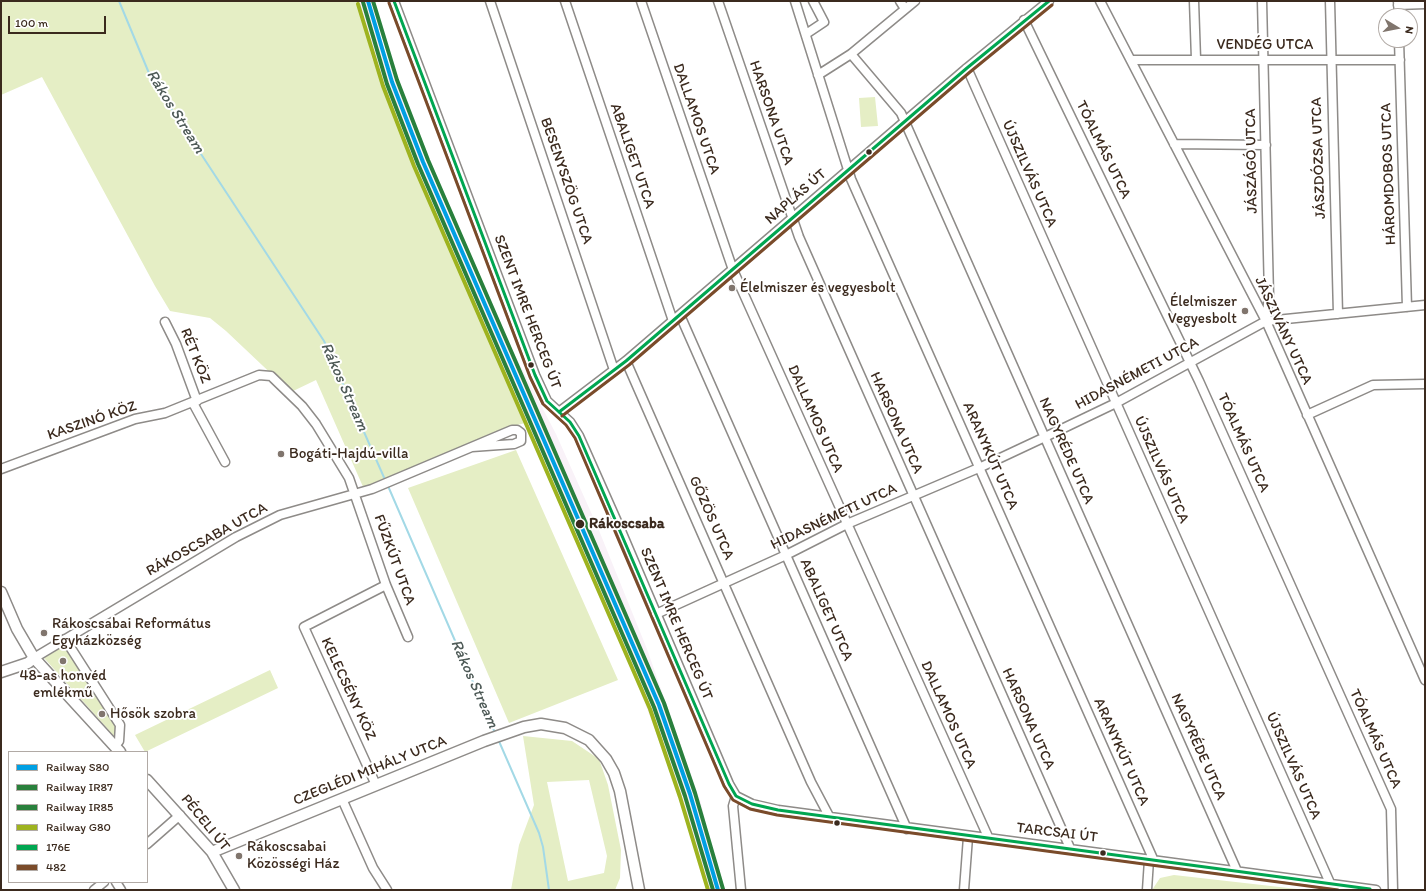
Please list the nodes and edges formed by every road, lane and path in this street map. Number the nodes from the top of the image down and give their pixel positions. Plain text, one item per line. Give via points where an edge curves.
1 (490, 1) edge
2 (565, 1) edge
3 (641, 1) edge
4 (718, 1) edge
5 (795, 1) edge
6 (814, 1) edge
7 (900, 1) edge
8 (915, 1) edge
9 (1049, 1) edge
10 (1100, 1) edge
11 (1194, 1) edge
12 (1262, 1) edge
13 (1330, 1) edge
14 (397, 2) edge
15 (1398, 3) edge
16 (1425, 4) edge
17 (905, 9) junction
18 (1024, 20) junction
19 (806, 34) junction
20 (1399, 48) edge
21 (851, 54) junction
22 (1196, 59) junction
23 (1331, 59) junction
24 (1131, 60) junction
25 (1263, 60) junction
26 (1400, 60) junction
27 (967, 68) junction
28 (818, 75) junction
29 (906, 122) junction
30 (1174, 144) junction
31 (1266, 145) junction
32 (848, 171) junction
33 (792, 220) junction
34 (733, 270) junction
35 (1425, 305) edge
36 (1406, 307) junction
37 (1338, 314) junction
38 (680, 315) junction
39 (673, 321) junction
40 (1266, 321) junction
41 (165, 322) dead end
42 (626, 361) junction
43 (1191, 363) junction
44 (614, 370) junction
45 (1425, 384) edge
46 (195, 402) junction
47 (1116, 403) junction
48 (559, 412) junction
49 (1306, 415) junction
50 (1044, 437) junction
51 (472, 447) junction
52 (225, 462) dead end
53 (980, 467) junction
54 (1, 468) edge
55 (355, 493) junction
56 (914, 496) junction
57 (847, 524) junction
58 (786, 555) junction
59 (723, 582) junction
60 (386, 586) junction
61 (1, 592) edge
62 (656, 614) junction
63 (408, 637) dead end
64 (65, 639) junction
65 (34, 658) junction
66 (1, 672) edge
67 (1425, 680) edge
68 (118, 749) edge
69 (148, 781) edge
70 (376, 785) junction
71 (736, 796) junction
72 (342, 799) junction
73 (180, 815) junction
74 (829, 816) junction
75 (907, 828) junction
76 (968, 836) junction
77 (989, 839) junction
78 (148, 843) edge
79 (1070, 848) junction
80 (212, 852) junction
81 (1151, 860) junction
82 (1237, 871) junction
83 (103, 883) edge
84 (1330, 883) junction
85 (94, 890) edge
86 (234, 890) edge
87 (386, 890) edge
88 (639, 890) edge
89 (741, 890) edge
90 (964, 890) edge
91 (1147, 890) edge
92 (1376, 890) edge
93 (1393, 890) edge

1 - 44 street, BESENYSZÖG UTCA
2 - 39 street, ABALIGET UTCA
3 - 34 street, DALLAMOS UTCA
4 - 33 street, HARSONA UTCA
5 - 19 street, ARANYKÚT UTCA
6 - 19 street via 824,22
7 - 17 street
8 - 17 street
9 - 18 street, NAPLÁS ÚT
10 - 24 street, JÁSZIVÁNY UTCA
11 - 22 street
12 - 25 street, JÁSZÁGÓ UTCA
13 - 23 street, JÁSZDÓZSA UTCA
14 - 48 street, SZENT IMRE HERCEG ÚT via 531,364 547,401
15 - 16 street
17 - 21 street
18 - 27 street, NAPLÁS ÚT
18 - 43 street, TÓALMÁS UTCA
19 - 28 street, ARANYKÚT UTCA
20 - 26 street, HÁROMDOBOS UTCA
21 - 28 street
21 - 29 street, NAGYRÉDE UTCA
22 - 24 street, VENDÉG UTCA
22 - 25 street, VENDÉG UTCA
23 - 25 street, VENDÉG UTCA
23 - 26 street, VENDÉG UTCA
23 - 37 street, JÁSZDÓZSA UTCA
24 - 30 street, JÁSZIVÁNY UTCA
25 - 31 street, JÁSZÁGÓ UTCA
26 - 36 street, HÁROMDOBOS UTCA
27 - 29 street, NAPLÁS ÚT
27 - 47 street, ÚJSZILVÁS UTCA
28 - 32 street, ARANYKÚT UTCA
29 - 32 street, NAPLÁS ÚT
29 - 50 street, NAGYRÉDE UTCA
30 - 31 street
30 - 40 street, JÁSZIVÁNY UTCA
31 - 40 street, JÁSZÁGÓ UTCA via 1269,296
32 - 33 street, NAPLÁS ÚT
32 - 53 street, ARANYKÚT UTCA
33 - 34 street, NAPLÁS ÚT
33 - 56 street, HARSONA UTCA
34 - 38 street, NAPLÁS ÚT
34 - 57 street, DALLAMOS UTCA
35 - 36 street, HIDASNÉMETI UTCA
36 - 37 street, HIDASNÉMETI UTCA
37 - 40 street, HIDASNÉMETI UTCA
38 - 39 street, NAPLÁS ÚT
38 - 58 street, ABALIGET UTCA
39 - 42 street, NAPLÁS ÚT
40 - 43 street, HIDASNÉMETI UTCA
40 - 49 street, JÁSZIVÁNY UTCA
41 - 46 street, RÉT KÖZ via 176,344
42 - 44 street, NAPLÁS ÚT
42 - 59 street, GŐZÖS UTCA
43 - 47 street, HIDASNÉMETI UTCA
43 - 93 street, TÓALMÁS UTCA via 1391,809
44 - 48 street, NAPLÁS ÚT
45 - 49 street via 1373,385
46 - 52 street
46 - 54 street, KASZINÓ KÖZ via 165,413 135,418
46 - 55 street, KASZINÓ KÖZ via 259,375 271,376 302,406 316,424 334,450
47 - 50 street, HIDASNÉMETI UTCA
47 - 84 street, ÚJSZILVÁS UTCA
48 - 62 street, SZENT IMRE HERCEG ÚT via 570,422 579,436
49 - 67 street, JÁSZIVÁNY UTCA
50 - 53 street, HIDASNÉMETI UTCA
50 - 82 street, NAGYRÉDE UTCA
51 - 51 street, RÁKOSCSABA UTCA via 514,444 521,441 521,433 512,430
51 - 55 street, RÁKOSCSABA UTCA via 396,480
53 - 56 street, HIDASNÉMETI UTCA
53 - 81 street, ARANYKÚT UTCA
55 - 60 street, FŰZKÚT UTCA
55 - 64 street, RÁKOSCSABA UTCA via 280,515 236,537
56 - 57 street, HIDASNÉMETI UTCA
56 - 79 street, HARSONA UTCA
57 - 58 street, HIDASNÉMETI UTCA
57 - 77 street, DALLAMOS UTCA
58 - 59 street, HIDASNÉMETI UTCA
58 - 75 street, ABALIGET UTCA
59 - 62 street, HIDASNÉMETI UTCA
59 - 74 street, GŐZÖS UTCA via 811,782
60 - 63 street, FŰZKÚT UTCA
60 - 70 street, KELECSÉNY KÖZ via 304,627
61 - 65 main road
62 - 71 street, SZENT IMRE HERCEG ÚT
64 - 65 street, RÁKOSCSABA UTCA
64 - 68 street via 120,725
65 - 66 main road via 28,663
65 - 68 main road
69 - 73 main road, PÉCELI ÚT
70 - 72 main road, CZEGLÉDI MIHÁLY UTCA
70 - 88 main road, CZEGLÉDI MIHÁLY UTCA via 524,727 541,724 565,728 589,740 606,758 614,773 620,791
71 - 74 street, TARCSAI ÚT via 743,801 766,808
71 - 89 street via 733,806
72 - 80 main road, CZEGLÉDI MIHÁLY UTCA
72 - 87 street via 373,868
73 - 78 street
73 - 80 main road, PÉCELI ÚT
74 - 75 street, TARCSAI ÚT
75 - 76 street, TARCSAI ÚT
76 - 77 street, TARCSAI ÚT
76 - 90 street
77 - 79 street, TARCSAI ÚT
79 - 81 street, TARCSAI ÚT
80 - 86 main road, PÉCELI ÚT
81 - 82 street, TARCSAI ÚT
81 - 91 street
82 - 84 street, TARCSAI ÚT
83 - 85 street
84 - 92 street, TARCSAI ÚT

